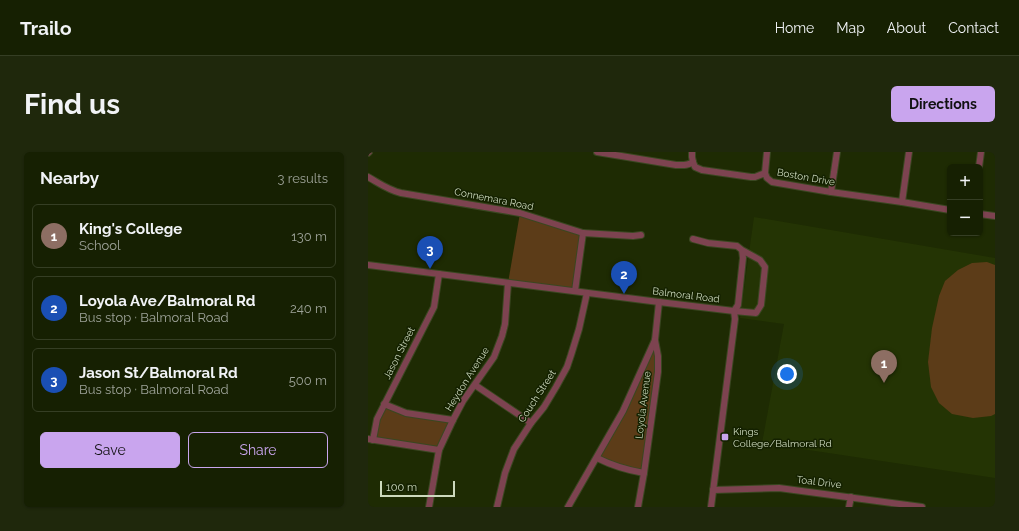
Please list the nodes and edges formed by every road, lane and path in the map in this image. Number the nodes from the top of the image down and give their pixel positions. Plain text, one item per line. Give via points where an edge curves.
1 (596, 152) edge
2 (692, 152) edge
3 (767, 152) edge
4 (837, 152) edge
5 (910, 152) edge
6 (981, 152) edge
7 (618, 154) edge
8 (693, 162) junction
9 (979, 164) edge
10 (764, 173) junction
11 (368, 176) edge
12 (831, 192) junction
13 (902, 202) junction
14 (947, 210) edge
15 (983, 214) edge
16 (995, 216) edge
17 (583, 232) junction
18 (641, 234) dead end
19 (693, 239) dead end
20 (742, 250) junction
21 (368, 265) edge
22 (439, 274) junction
23 (508, 283) junction
24 (575, 291) junction
25 (587, 293) junction
26 (659, 302) junction
27 (734, 311) junction
28 (655, 340) junction
29 (475, 386) junction
30 (384, 404) junction
31 (453, 420) junction
32 (531, 423) junction
33 (370, 439) edge
34 (439, 450) junction
35 (597, 458) junction
36 (644, 473) junction
37 (713, 490) junction
38 (851, 497) junction
39 (430, 507) edge
40 (497, 507) edge
41 (568, 507) edge
42 (638, 507) edge
43 (711, 507) edge
44 (849, 507) edge
45 (922, 507) edge

1 - 7 street
2 - 8 street
3 - 10 street
4 - 12 street
5 - 13 street
6 - 9 street
7 - 8 street via 676,165
8 - 10 street, Boston Drive via 695,167 702,170 755,177
10 - 12 street, Boston Drive via 772,182
11 - 17 street, Connemara Road via 382,186 401,194 520,212
12 - 13 street, Boston Drive
13 - 14 street, Boston Drive
15 - 16 street
17 - 18 street, Connemara Road via 633,236
17 - 24 street
19 - 20 street via 737,246
20 - 27 street via 738,305
20 - 27 street, Balmoral Road via 760,260 765,267 761,305 756,313
21 - 22 street, Balmoral Road
22 - 23 street, Balmoral Road
22 - 30 street, Jason Street via 434,307
23 - 24 street, Balmoral Road
23 - 29 street, Heydon Avenue via 502,336 494,357
24 - 25 street, Balmoral Road
25 - 26 street, Balmoral Road
25 - 32 street, Couch Street via 567,367 544,407
26 - 27 street, Balmoral Road
26 - 28 street, Loyola Avenue
27 - 37 street
28 - 35 street, Loyola Avenue via 623,411
28 - 36 street, Loyola Avenue via 658,372
29 - 31 street, Heydon Avenue
29 - 32 street
30 - 31 street via 406,413
30 - 33 street, Jason Street
31 - 34 street, Heydon Avenue
32 - 40 street, Couch Street via 509,459
33 - 34 street
34 - 39 street, Heydon Avenue
35 - 36 street via 617,467
35 - 41 street, Loyola Avenue
36 - 42 street, Loyola Avenue
37 - 38 street, Toal Drive via 779,488
37 - 43 street
38 - 44 street
38 - 45 street, Toal Drive

